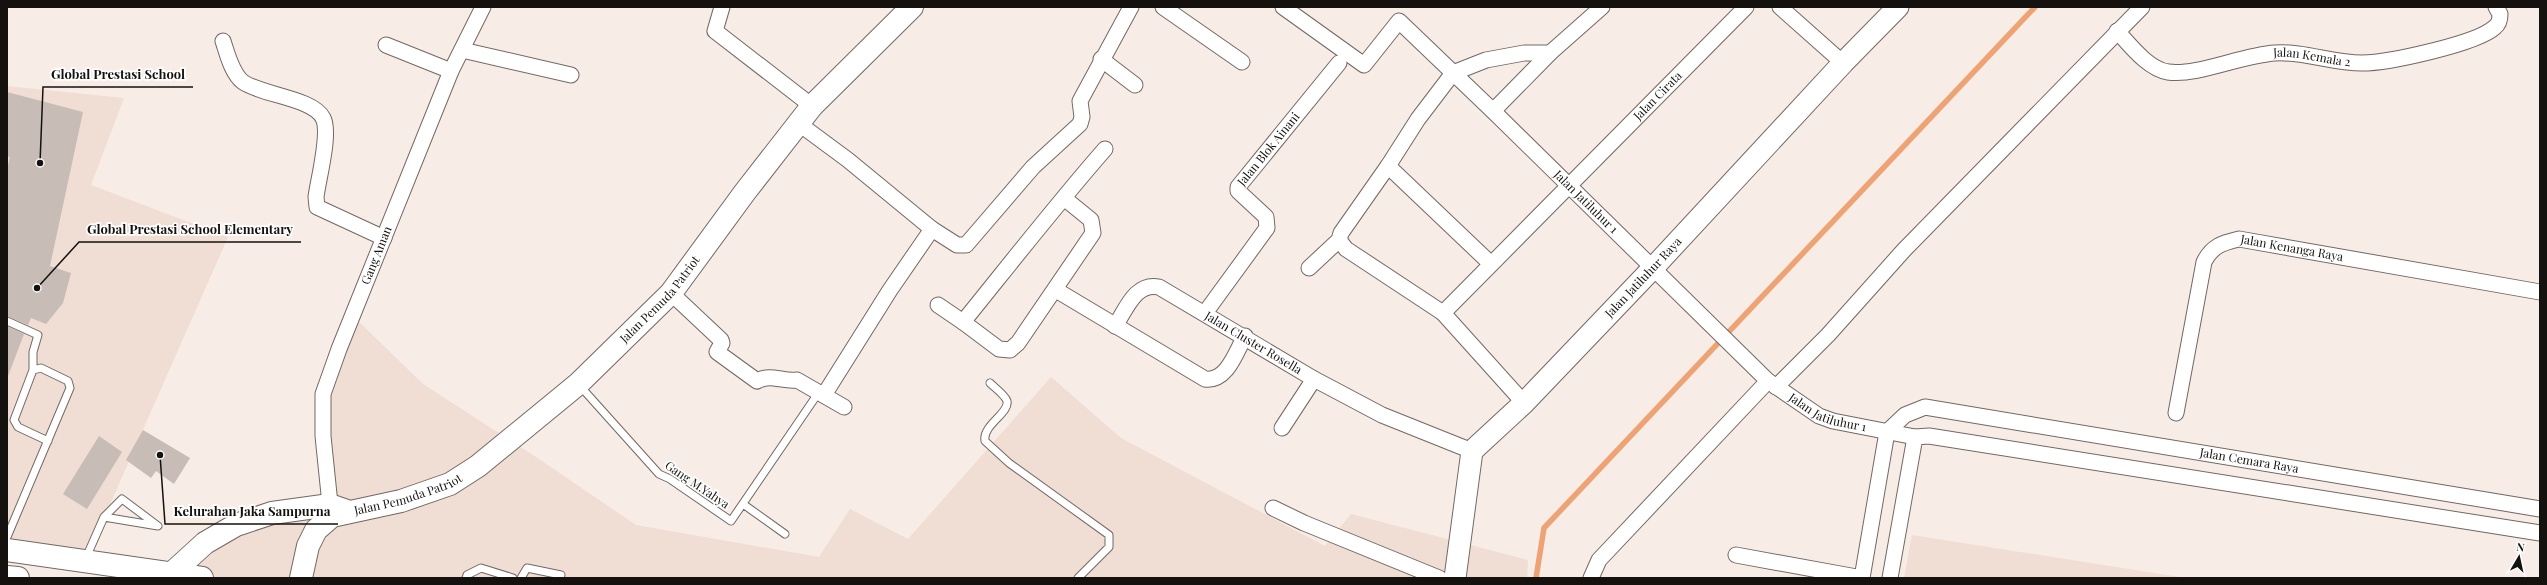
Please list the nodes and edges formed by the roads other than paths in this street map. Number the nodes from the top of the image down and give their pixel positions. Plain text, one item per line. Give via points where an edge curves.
1 (483, 7) edge
2 (722, 7) edge
3 (912, 7) edge
4 (1131, 7) edge
5 (1163, 7) edge
6 (1283, 7) edge
7 (1602, 7) edge
8 (1746, 7) edge
9 (1780, 7) edge
10 (1898, 7) edge
11 (2142, 7) edge
12 (2496, 7) edge
13 (2116, 31) junction
14 (224, 41) dead end
15 (386, 45) dead end
16 (462, 50) junction
17 (1550, 54) junction
18 (1101, 59) junction
19 (1242, 62) dead end
20 (1339, 63) dead end
21 (1843, 63) junction
22 (451, 71) junction
23 (1454, 73) junction
24 (572, 75) dead end
25 (1135, 85) dead end
26 (812, 106) junction
27 (1494, 111) junction
28 (798, 123) junction
29 (1105, 149) dead end
30 (1388, 166) junction
31 (1569, 186) junction
32 (1064, 198) junction
33 (932, 229) junction
34 (384, 238) junction
35 (1339, 240) junction
36 (1491, 264) junction
37 (1309, 268) dead end
38 (1652, 269) junction
39 (1056, 290) junction
40 (2540, 292) edge
41 (671, 293) junction
42 (938, 305) dead end
43 (1205, 313) junction
44 (1443, 313) junction
45 (7, 321) edge
46 (963, 322) junction
47 (1115, 326) junction
48 (1245, 336) junction
49 (33, 370) junction
50 (1314, 379) junction
51 (990, 383) dead end
52 (578, 384) junction
53 (1772, 384) junction
54 (822, 394) junction
55 (1524, 403) junction
56 (844, 407) dead end
57 (2176, 413) dead end
58 (1282, 428) dead end
59 (1887, 432) junction
60 (1915, 437) junction
61 (1959, 439) joint
62 (48, 441) junction
63 (2167, 448) junction
64 (1472, 451) junction
65 (2163, 472) junction
66 (743, 504) junction
67 (1273, 508) dead end
68 (2540, 509) edge
69 (336, 510) junction
70 (104, 517) junction
71 (2540, 533) edge
72 (785, 534) dead end
73 (7, 538) edge
74 (7, 550) edge
75 (1736, 555) dead end
76 (85, 561) junction
77 (171, 574) junction
78 (561, 575) dead end
79 (7, 576) edge
80 (18, 578) edge
81 (202, 578) edge
82 (301, 578) edge
83 (466, 578) edge
84 (513, 578) edge
85 (521, 578) edge
86 (1078, 578) edge
87 (1439, 578) edge
88 (1455, 578) edge
89 (1591, 578) edge
90 (1862, 578) edge
91 (1890, 578) edge

1 - 16 street, Gang Aman
2 - 26 street via 715,31
3 - 26 main road, Jalan Pemuda Patriot
4 - 18 street
5 - 19 street
6 - 23 street, Jalan Jatiluhur 1 via 1364,65 1399,22
7 - 17 street
8 - 31 street, Jalan Cirata
9 - 21 street
10 - 21 street, Jalan Jatiluhur Raya
11 - 13 street
12 - 13 street, Jalan Kemala 2 via 2500,14 2495,28 2470,41 2374,62 2347,62 2290,52 2189,71 2166,72 2147,61
13 - 53 street via 1904,250 1828,335
14 - 34 street via 230,61 242,82 313,108 323,118 326,131 316,197 317,207
15 - 22 street
16 - 22 street, Gang Aman
16 - 24 street
17 - 23 street via 1524,54 1486,60
17 - 27 street
18 - 25 street
18 - 33 street via 1080,101 1080,124 1033,167 966,245 957,245
20 - 43 street, Jalan Blok Ainani via 1238,187 1238,191 1266,217 1267,228
21 - 38 street, Jalan Jatiluhur Raya
22 - 34 street, Gang Aman
23 - 27 street, Jalan Jatiluhur 1
23 - 30 street via 1418,119
26 - 28 main road, Jalan Pemuda Patriot
27 - 31 street, Jalan Jatiluhur 1
28 - 33 street via 848,160
28 - 41 main road, Jalan Pemuda Patriot
29 - 32 street
30 - 35 street via 1341,233
30 - 36 street
31 - 36 street, Jalan Cirata
31 - 38 street, Jalan Jatiluhur 1
32 - 39 street via 1091,220 1094,229
32 - 46 street
33 - 54 street
34 - 69 street, Gang Aman via 323,394 323,436
35 - 37 street
35 - 44 street via 1346,249
36 - 44 street, Jalan Cirata
38 - 53 street, Jalan Jatiluhur 1
38 - 55 street, Jalan Jatiluhur Raya
39 - 46 street via 1030,328 1010,350 999,349
39 - 47 street
40 - 57 street, Jalan Kenanga Raya via 2239,239 2227,242 2209,251 2204,262
41 - 52 main road, Jalan Pemuda Patriot
41 - 54 street via 721,340 717,352 757,381 771,376 788,381 797,380
42 - 46 street
43 - 47 street, Jalan Cluster Rosella via 1159,287 1148,286 1135,295
43 - 48 street, Jalan Cluster Rosella
44 - 55 street
45 - 49 lane via 38,335 32,357
47 - 48 street via 1205,379 1211,380 1225,372
48 - 50 street, Jalan Cluster Rosella
49 - 62 lane via 14,420 18,427
49 - 62 lane via 41,368 68,381 70,388
50 - 58 street
50 - 64 street, Jalan Cluster Rosella via 1406,426
51 - 86 lane via 1004,396 1007,407 986,432 985,441 1009,462 1109,535 1109,547
52 - 66 lane, Gang M.Yahya via 659,474 731,521
52 - 69 main road, Jalan Pemuda Patriot via 478,466 450,484 402,501
53 - 59 street, Jalan Jatiluhur 1 via 1819,416
53 - 89 street via 1599,560
54 - 56 street
54 - 66 lane, Gang M.Yahya
55 - 64 street, Jalan Jatiluhur Raya
59 - 60 street, Jalan Jatiluhur 1
59 - 63 street, Jalan Cemara Raya via 1905,416 1925,407
59 - 90 street
60 - 61 street, Jalan Jatiluhur 1 via 1942,436
60 - 91 street
61 - 65 street, Jalan Cemara Raya
62 - 73 lane
63 - 65 street
63 - 68 street, Jalan Cemara Raya
64 - 88 street
65 - 71 street, Jalan Cemara Raya
66 - 72 lane
67 - 87 street
69 - 77 main road, Jalan Pemuda Patriot via 272,513 236,525 205,543
69 - 82 main road via 316,530 308,546
70 - 70 lane via 122,499 158,526 112,518
70 - 76 lane
74 - 76 main road
75 - 90 street
76 - 77 main road
77 - 81 main road
78 - 85 lane via 528,568
79 - 80 main road
83 - 84 lane via 481,568

